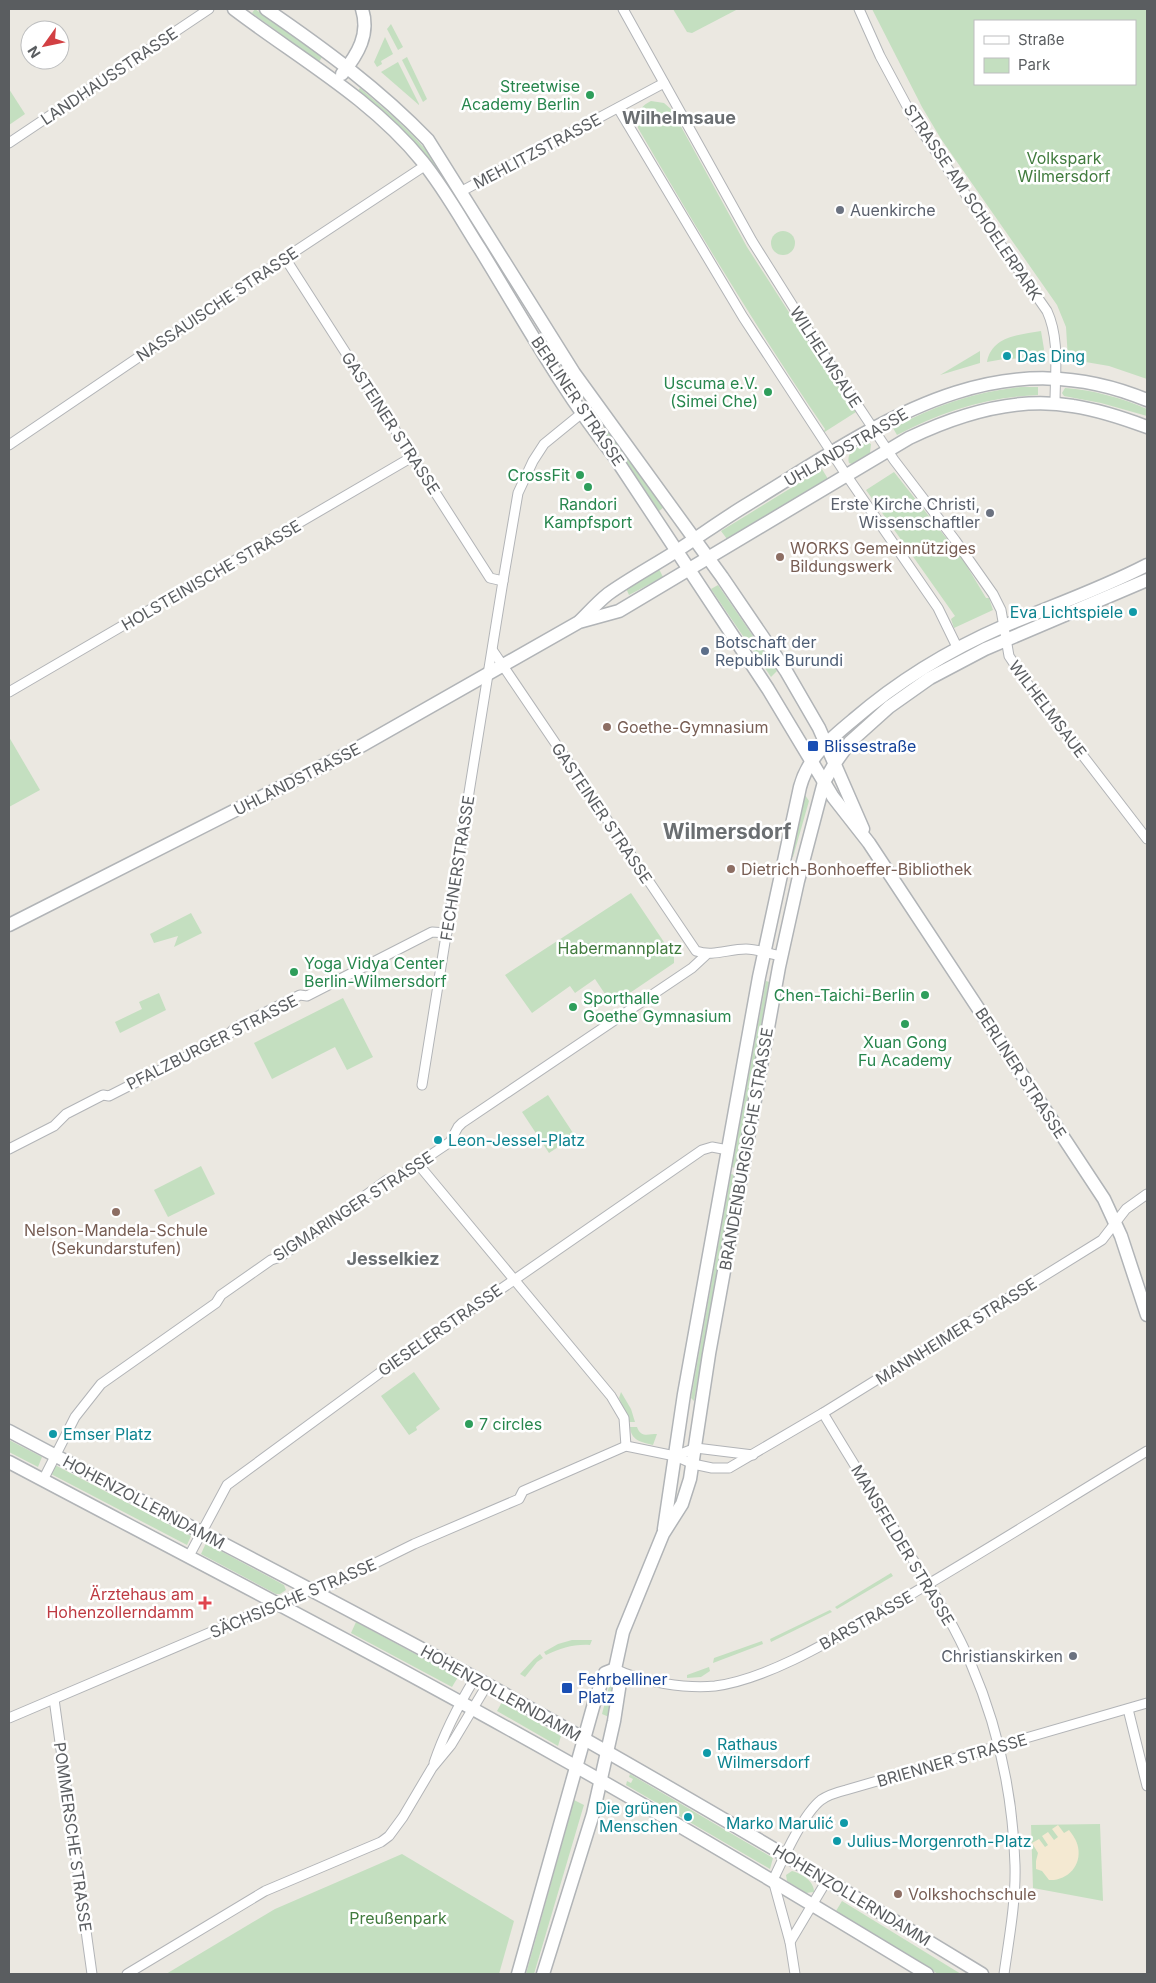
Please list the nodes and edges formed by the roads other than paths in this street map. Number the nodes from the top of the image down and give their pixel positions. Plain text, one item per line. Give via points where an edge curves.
1 (209, 9) edge
2 (234, 9) edge
3 (266, 9) edge
4 (362, 9) edge
5 (623, 9) edge
6 (859, 9) edge
7 (347, 68) junction
8 (336, 82) junction
9 (664, 83) junction
10 (618, 108) junction
11 (9, 143) edge
12 (426, 165) junction
13 (462, 192) junction
14 (285, 258) junction
15 (1055, 379) junction
16 (1147, 400) edge
17 (1055, 403) junction
18 (582, 412) junction
19 (1147, 427) edge
20 (873, 429) junction
21 (9, 445) edge
22 (888, 451) junction
23 (832, 453) junction
24 (412, 458) junction
25 (847, 476) junction
26 (694, 539) junction
27 (677, 551) junction
28 (709, 558) junction
29 (1147, 566) edge
30 (689, 570) junction
31 (1147, 580) edge
32 (503, 581) junction
33 (579, 622) junction
34 (1003, 626) junction
35 (1005, 640) junction
36 (958, 649) junction
37 (493, 650) junction
38 (502, 666) junction
39 (489, 674) junction
40 (9, 692) edge
41 (826, 743) junction
42 (811, 760) junction
43 (835, 763) junction
44 (824, 782) junction
45 (1147, 839) edge
46 (869, 843) junction
47 (9, 925) edge
48 (447, 933) junction
49 (764, 952) junction
50 (706, 955) junction
51 (781, 956) junction
52 (422, 1085) dead end
53 (9, 1149) edge
54 (728, 1150) junction
55 (418, 1164) junction
56 (1147, 1194) edge
57 (1116, 1223) junction
58 (512, 1280) junction
59 (1147, 1315) edge
60 (823, 1413) junction
61 (9, 1431) edge
62 (626, 1446) junction
63 (696, 1448) junction
64 (1147, 1451) edge
65 (753, 1455) junction
66 (55, 1456) junction
67 (675, 1456) junction
68 (9, 1462) edge
69 (693, 1464) junction
70 (43, 1480) junction
71 (201, 1532) junction
72 (663, 1534) junction
73 (189, 1556) junction
74 (929, 1584) junction
75 (310, 1590) junction
76 (279, 1604) junction
77 (615, 1669) junction
78 (475, 1678) junction
79 (488, 1685) junction
80 (54, 1699) junction
81 (460, 1702) junction
82 (1147, 1703) edge
83 (473, 1709) junction
84 (1128, 1709) junction
85 (9, 1718) edge
86 (584, 1740) junction
87 (999, 1747) junction
88 (607, 1751) junction
89 (577, 1767) junction
90 (432, 1768) junction
91 (600, 1780) junction
92 (1147, 1786) edge
93 (785, 1854) junction
94 (773, 1880) junction
95 (827, 1880) junction
96 (813, 1905) junction
97 (790, 1942) junction
98 (92, 1974) edge
99 (127, 1974) edge
100 (518, 1974) edge
101 (543, 1974) edge
102 (795, 1974) edge
103 (927, 1974) edge
104 (982, 1974) edge
105 (1004, 1974) edge

1 - 11 street, LANDHAUSSTRASSE
2 - 8 main road, BERLINER STRASSE
3 - 7 main road, BERLINER STRASSE
4 - 7 main road via 366,27 364,37
5 - 9 street, WILHELMSAUE
6 - 15 street, STRASSE AM SCHOELERPARK via 916,123 1047,311 1055,342
7 - 8 main road
7 - 13 main road, BERLINER STRASSE via 428,140
8 - 12 main road, BERLINER STRASSE via 389,126
9 - 10 street, MEHLITZSTRASSE
9 - 20 street, WILHELMSAUE via 752,241
10 - 13 street, MEHLITZSTRASSE
10 - 23 street via 743,318
12 - 14 street, NASSAUISCHE STRASSE
12 - 18 main road, BERLINER STRASSE
13 - 26 main road, BERLINER STRASSE via 574,373
14 - 21 street, NASSAUISCHE STRASSE
14 - 24 street, GASTEINER STRASSE
15 - 16 main road, UHLANDSTRASSE via 1106,387
15 - 17 street, STRASSE AM SCHOELERPARK
15 - 20 main road, UHLANDSTRASSE via 1004,380 955,391
17 - 19 main road, UHLANDSTRASSE via 1099,411
17 - 22 main road, UHLANDSTRASSE via 980,410 932,427
18 - 27 main road, BERLINER STRASSE
18 - 32 street, FECHNERSTRASSE via 544,444 518,493
20 - 22 street, WILHELMSAUE
20 - 23 main road, UHLANDSTRASSE
22 - 25 main road, UHLANDSTRASSE
22 - 34 street, WILHELMSAUE via 994,594
23 - 25 street
23 - 26 main road, UHLANDSTRASSE
24 - 32 street, GASTEINER STRASSE via 490,578
24 - 40 street, HOLSTEINISCHE STRASSE
25 - 28 main road, UHLANDSTRASSE
25 - 36 street via 938,608
26 - 27 main road, UHLANDSTRASSE
26 - 28 main road, BERLINER STRASSE
27 - 30 main road, BERLINER STRASSE
27 - 33 main road, UHLANDSTRASSE via 607,595
28 - 30 main road, UHLANDSTRASSE
28 - 41 main road, BERLINER STRASSE via 786,671
29 - 34 main road
30 - 33 main road, UHLANDSTRASSE via 619,611
30 - 42 main road, BERLINER STRASSE
31 - 35 main road
32 - 37 street, FECHNERSTRASSE
33 - 38 main road, UHLANDSTRASSE
34 - 35 street, WILHELMSAUE
34 - 36 main road
35 - 43 main road via 953,664 909,692 850,742
35 - 45 street, WILHELMSAUE via 1009,656 1027,683
36 - 41 main road via 876,699
37 - 38 street
37 - 39 street, FECHNERSTRASSE
38 - 39 main road, UHLANDSTRASSE
38 - 50 street, GASTEINER STRASSE via 696,951
39 - 47 main road, UHLANDSTRASSE via 354,750
39 - 48 street, FECHNERSTRASSE
41 - 42 main road
41 - 43 main road, BERLINER STRASSE
42 - 44 main road, BERLINER STRASSE
42 - 49 main road, BRANDENBURGISCHE STRASSE via 800,787
43 - 44 main road, BRANDENBURGISCHE STRASSE
43 - 46 main road, BERLINER STRASSE
44 - 46 main road, BERLINER STRASSE
44 - 51 main road, BRANDENBURGISCHE STRASSE
46 - 57 main road, BERLINER STRASSE via 1100,1193
48 - 52 street, FECHNERSTRASSE
48 - 53 street, PFALZBURGER STRASSE via 432,932 307,996 300,995 236,1027 227,1036 109,1096 103,1095 66,1114 54,1126
49 - 50 street via 748,949
49 - 51 street
49 - 54 main road, BRANDENBURGISCHE STRASSE
50 - 55 street, SIGMARINGER STRASSE via 692,968 462,1123 450,1142
51 - 63 main road, BRANDENBURGISCHE STRASSE via 711,1346
54 - 58 street, GIESELERSTRASSE via 712,1147 702,1150
54 - 67 main road, BRANDENBURGISCHE STRASSE
55 - 58 street
55 - 66 street, SIGMARINGER STRASSE via 396,1179 387,1180 280,1257 271,1260 101,1384 75,1418
56 - 57 street, MANNHEIMER STRASSE via 1126,1209
57 - 59 main road, BERLINER STRASSE
57 - 60 street, MANNHEIMER STRASSE via 1102,1240
58 - 62 street via 611,1396 624,1418
58 - 71 street, GIESELERSTRASSE via 227,1485
60 - 65 street, MANNHEIMER STRASSE
60 - 74 street, MANSFELDER STRASSE
61 - 66 main road, HOHENZOLLERNDAMM
62 - 67 street, MANNHEIMER STRASSE
62 - 75 street, SÄCHSISCHE STRASSE via 523,1491 519,1499 329,1586
63 - 65 street
63 - 67 street
63 - 69 main road, BRANDENBURGISCHE STRASSE
64 - 74 street, BARSTRASSE
65 - 69 street, MANNHEIMER STRASSE via 729,1468
66 - 70 street, SIGMARINGER STRASSE
66 - 71 main road, HOHENZOLLERNDAMM
67 - 69 street, MANNHEIMER STRASSE
67 - 72 main road, BRANDENBURGISCHE STRASSE
68 - 70 main road, HOHENZOLLERNDAMM
69 - 72 main road, BRANDENBURGISCHE STRASSE via 682,1504
70 - 73 main road, HOHENZOLLERNDAMM
71 - 73 street, GIESELERSTRASSE
71 - 75 main road, HOHENZOLLERNDAMM
72 - 77 main road, BRANDENBURGISCHE STRASSE via 630,1614
73 - 76 main road, HOHENZOLLERNDAMM
74 - 77 street, BARSTRASSE via 817,1648 747,1678 716,1686 693,1686 627,1675
74 - 87 street, MANSFELDER STRASSE via 970,1662
75 - 76 street, SÄCHSISCHE STRASSE
75 - 78 main road, HOHENZOLLERNDAMM
76 - 80 street, SÄCHSISCHE STRASSE
76 - 81 main road, HOHENZOLLERNDAMM
77 - 86 main road via 605,1673
77 - 88 main road via 620,1682
78 - 79 main road, HOHENZOLLERNDAMM
78 - 81 street
79 - 83 street
79 - 86 main road, HOHENZOLLERNDAMM
80 - 85 street, SÄCHSISCHE STRASSE
80 - 98 street, POMMERSCHE STRASSE
81 - 83 main road, HOHENZOLLERNDAMM
81 - 90 street
82 - 84 street, BRIENNER STRASSE
83 - 89 main road, HOHENZOLLERNDAMM
83 - 90 street
84 - 87 street, BRIENNER STRASSE
84 - 92 street
86 - 88 main road, HOHENZOLLERNDAMM
86 - 89 main road
87 - 93 street, BRIENNER STRASSE via 832,1794 810,1811
87 - 105 street, MANSFELDER STRASSE via 1011,1808 1015,1866
88 - 91 main road
88 - 93 main road, HOHENZOLLERNDAMM
89 - 91 main road, HOHENZOLLERNDAMM
89 - 100 main road
90 - 99 street via 389,1836 265,1891
91 - 94 main road, HOHENZOLLERNDAMM
91 - 101 main road via 590,1823
93 - 94 street, BRIENNER STRASSE
93 - 95 main road, HOHENZOLLERNDAMM
94 - 96 main road, HOHENZOLLERNDAMM
94 - 97 street
95 - 96 street
95 - 104 main road, HOHENZOLLERNDAMM
96 - 97 street
96 - 103 main road, HOHENZOLLERNDAMM
97 - 102 street

